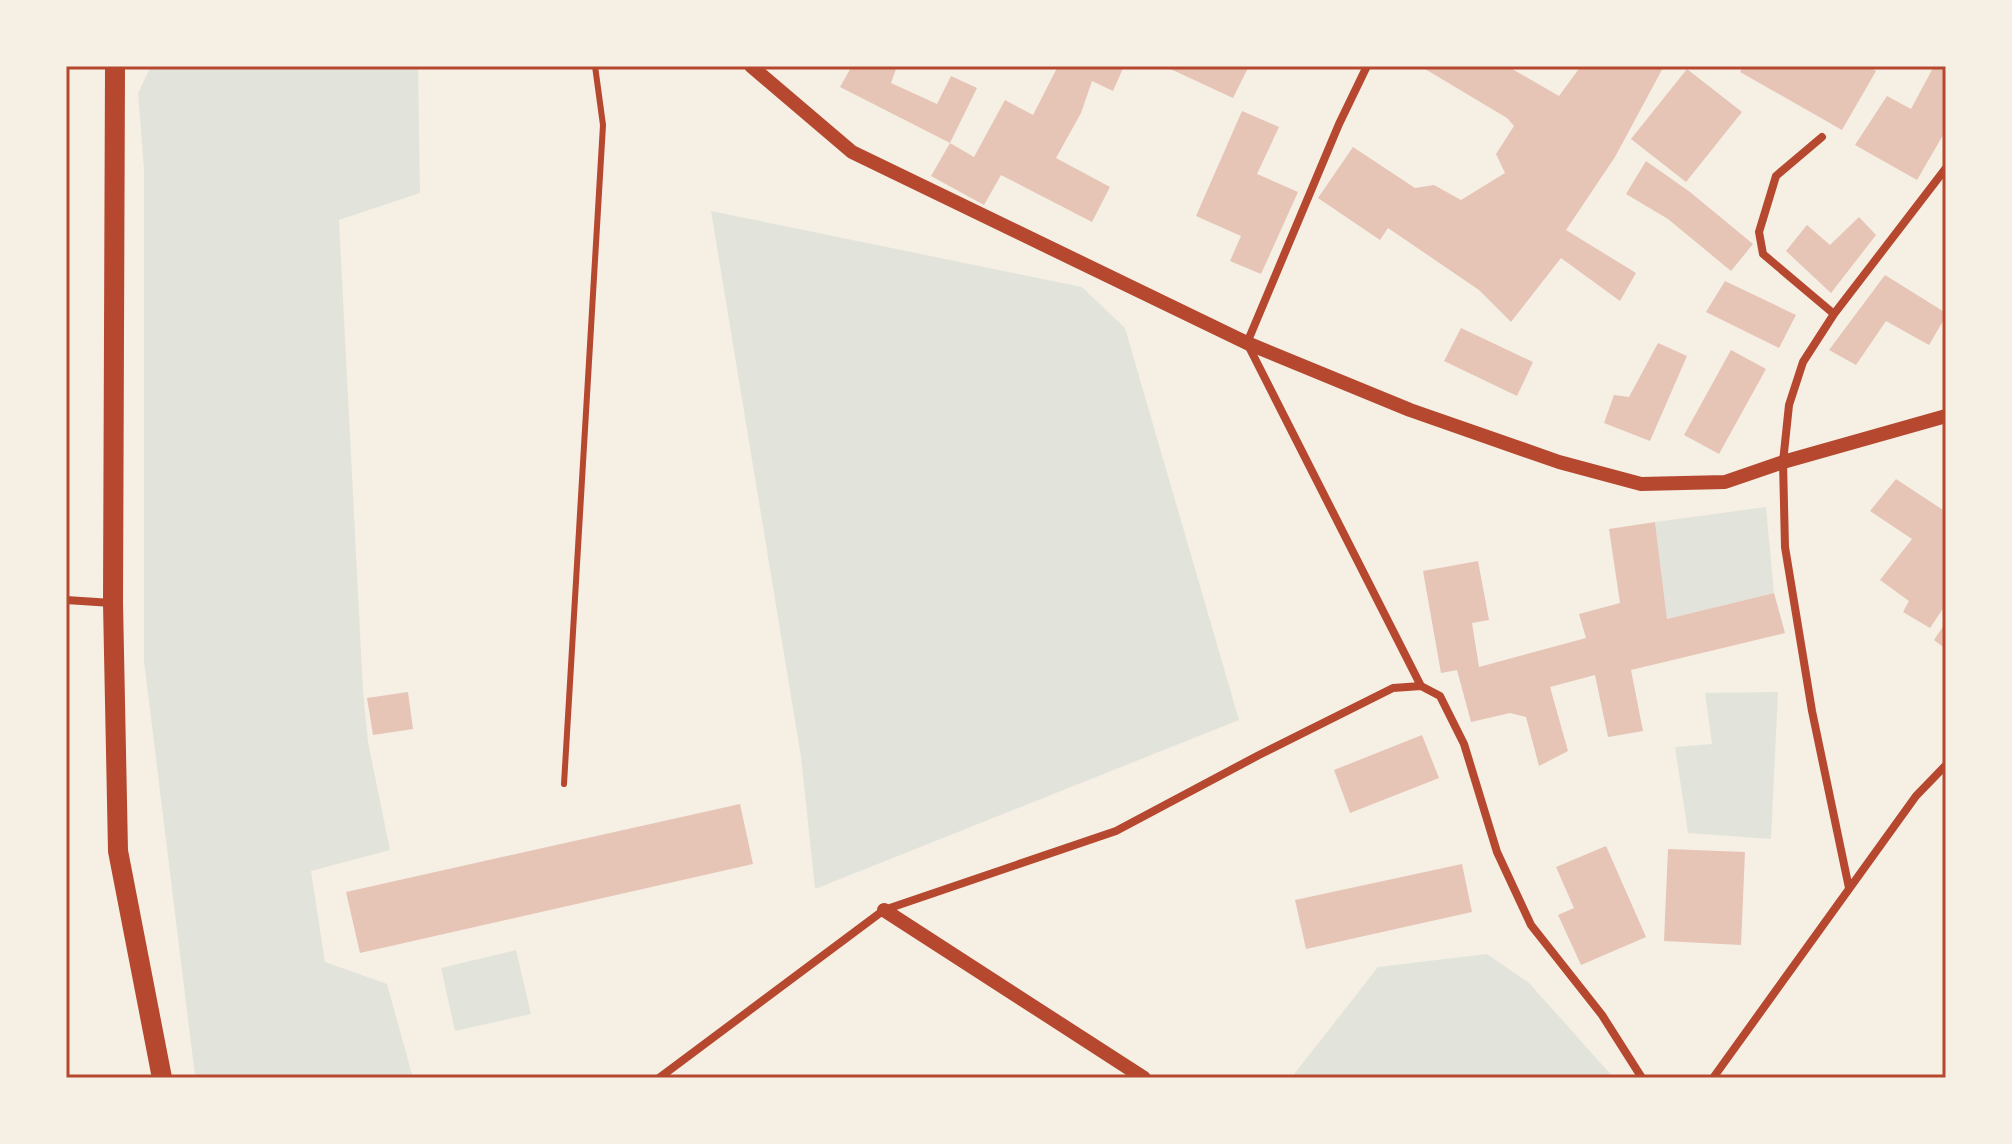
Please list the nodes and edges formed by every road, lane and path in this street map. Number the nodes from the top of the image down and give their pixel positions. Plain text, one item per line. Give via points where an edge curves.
1 (115, 66) edge
2 (595, 66) edge
3 (751, 66) edge
4 (1367, 66) edge
5 (1822, 137) dead end
6 (1946, 168) edge
7 (1834, 314) junction
8 (1247, 343) junction
9 (1946, 416) edge
10 (1783, 462) junction
11 (66, 600) edge
12 (113, 603) junction
13 (1421, 686) junction
14 (1946, 765) edge
15 (564, 784) dead end
16 (1849, 888) junction
17 (884, 910) junction
18 (162, 1078) edge
19 (659, 1078) edge
20 (1144, 1078) edge
21 (1642, 1078) edge
22 (1713, 1078) edge

1 - 12 main road
2 - 15 lane via 603,125
3 - 8 street via 852,152
4 - 8 street
5 - 7 street via 1776,176 1759,232 1763,254
6 - 7 street
7 - 10 street via 1803,362 1789,405
8 - 10 street via 1410,410 1559,462 1641,484 1725,482
8 - 13 street
9 - 10 street
10 - 16 street via 1785,547
11 - 12 street
12 - 18 main road via 118,851
13 - 17 street via 1393,688 1116,831
13 - 21 street via 1440,696 1464,744 1497,852 1531,925 1602,1015
14 - 16 street via 1916,796
16 - 22 street
17 - 19 street
17 - 20 street

